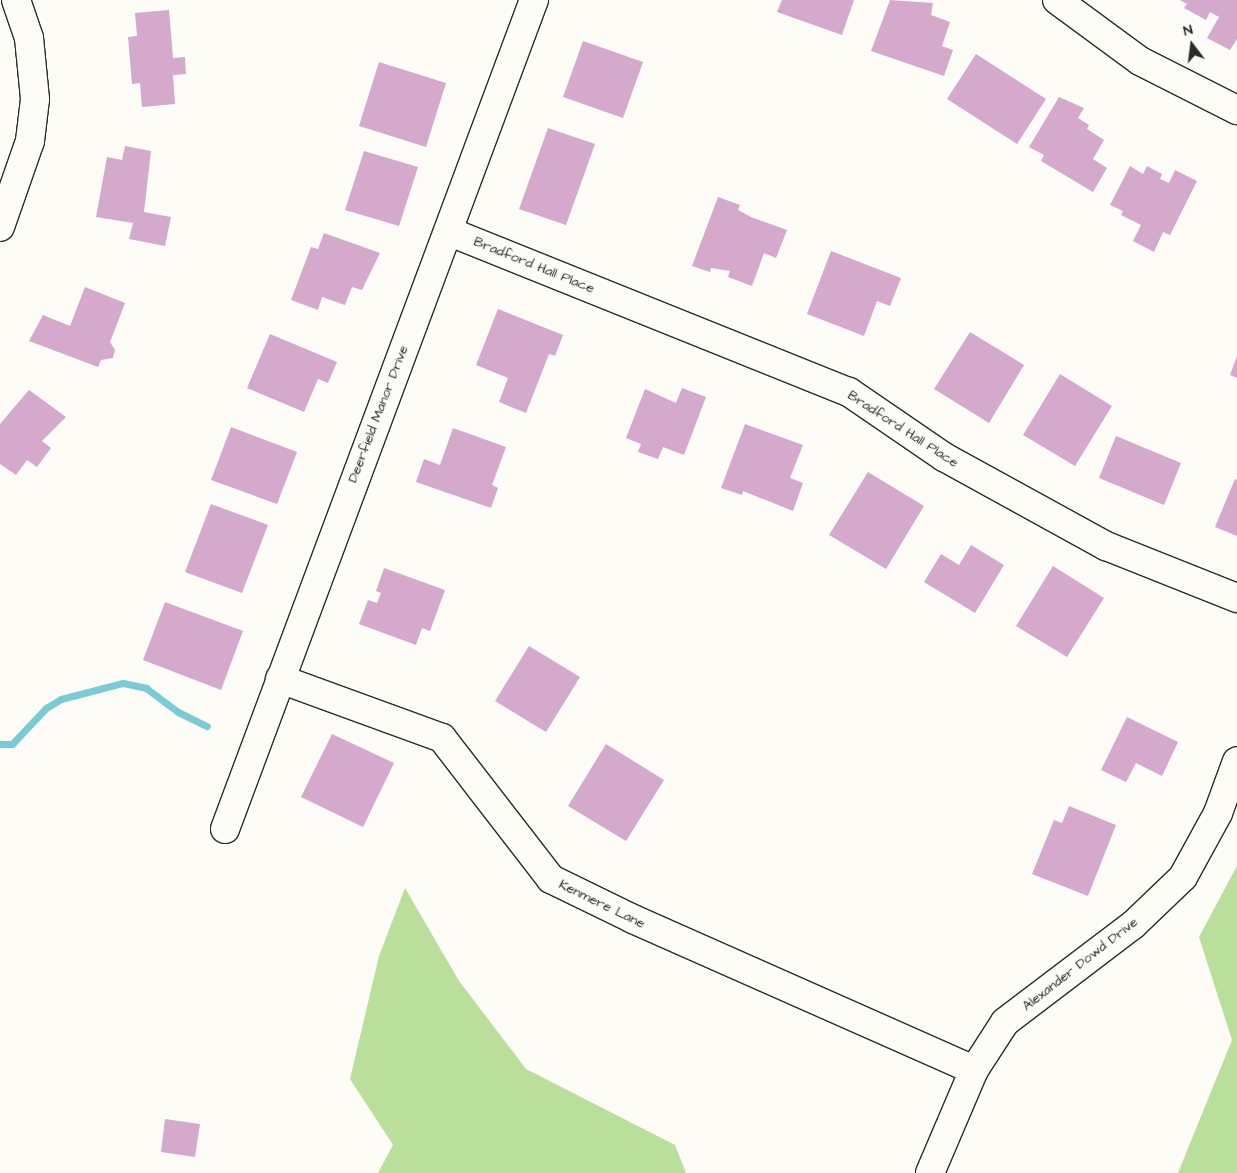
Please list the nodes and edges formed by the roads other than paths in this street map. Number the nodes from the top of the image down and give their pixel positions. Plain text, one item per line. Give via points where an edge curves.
1 (16, 0) edge
2 (534, 0) edge
3 (1057, 0) edge
4 (1237, 110) edge
5 (0, 227) edge
6 (450, 232) junction
7 (1237, 598) edge
8 (280, 678) junction
9 (1237, 761) edge
10 (225, 829) dead end
11 (974, 1070) junction
12 (930, 1173) edge

1 - 5 street via 29,38 35,99 30,141
2 - 6 street, Deerfield Manor Drive
3 - 4 street via 1140,61
6 - 7 street, Bradford Hall Place via 848,392 944,457 1106,546
6 - 8 street, Deerfield Manor Drive via 386,388
8 - 10 street, Deerfield Manor Drive
8 - 11 street, Kenmere Lane via 442,738 551,879 633,919
9 - 11 street, Alexander Dowd Drive via 1218,813 1183,877 1132,925 1005,1022
11 - 12 street, Alexander Dowd Drive

